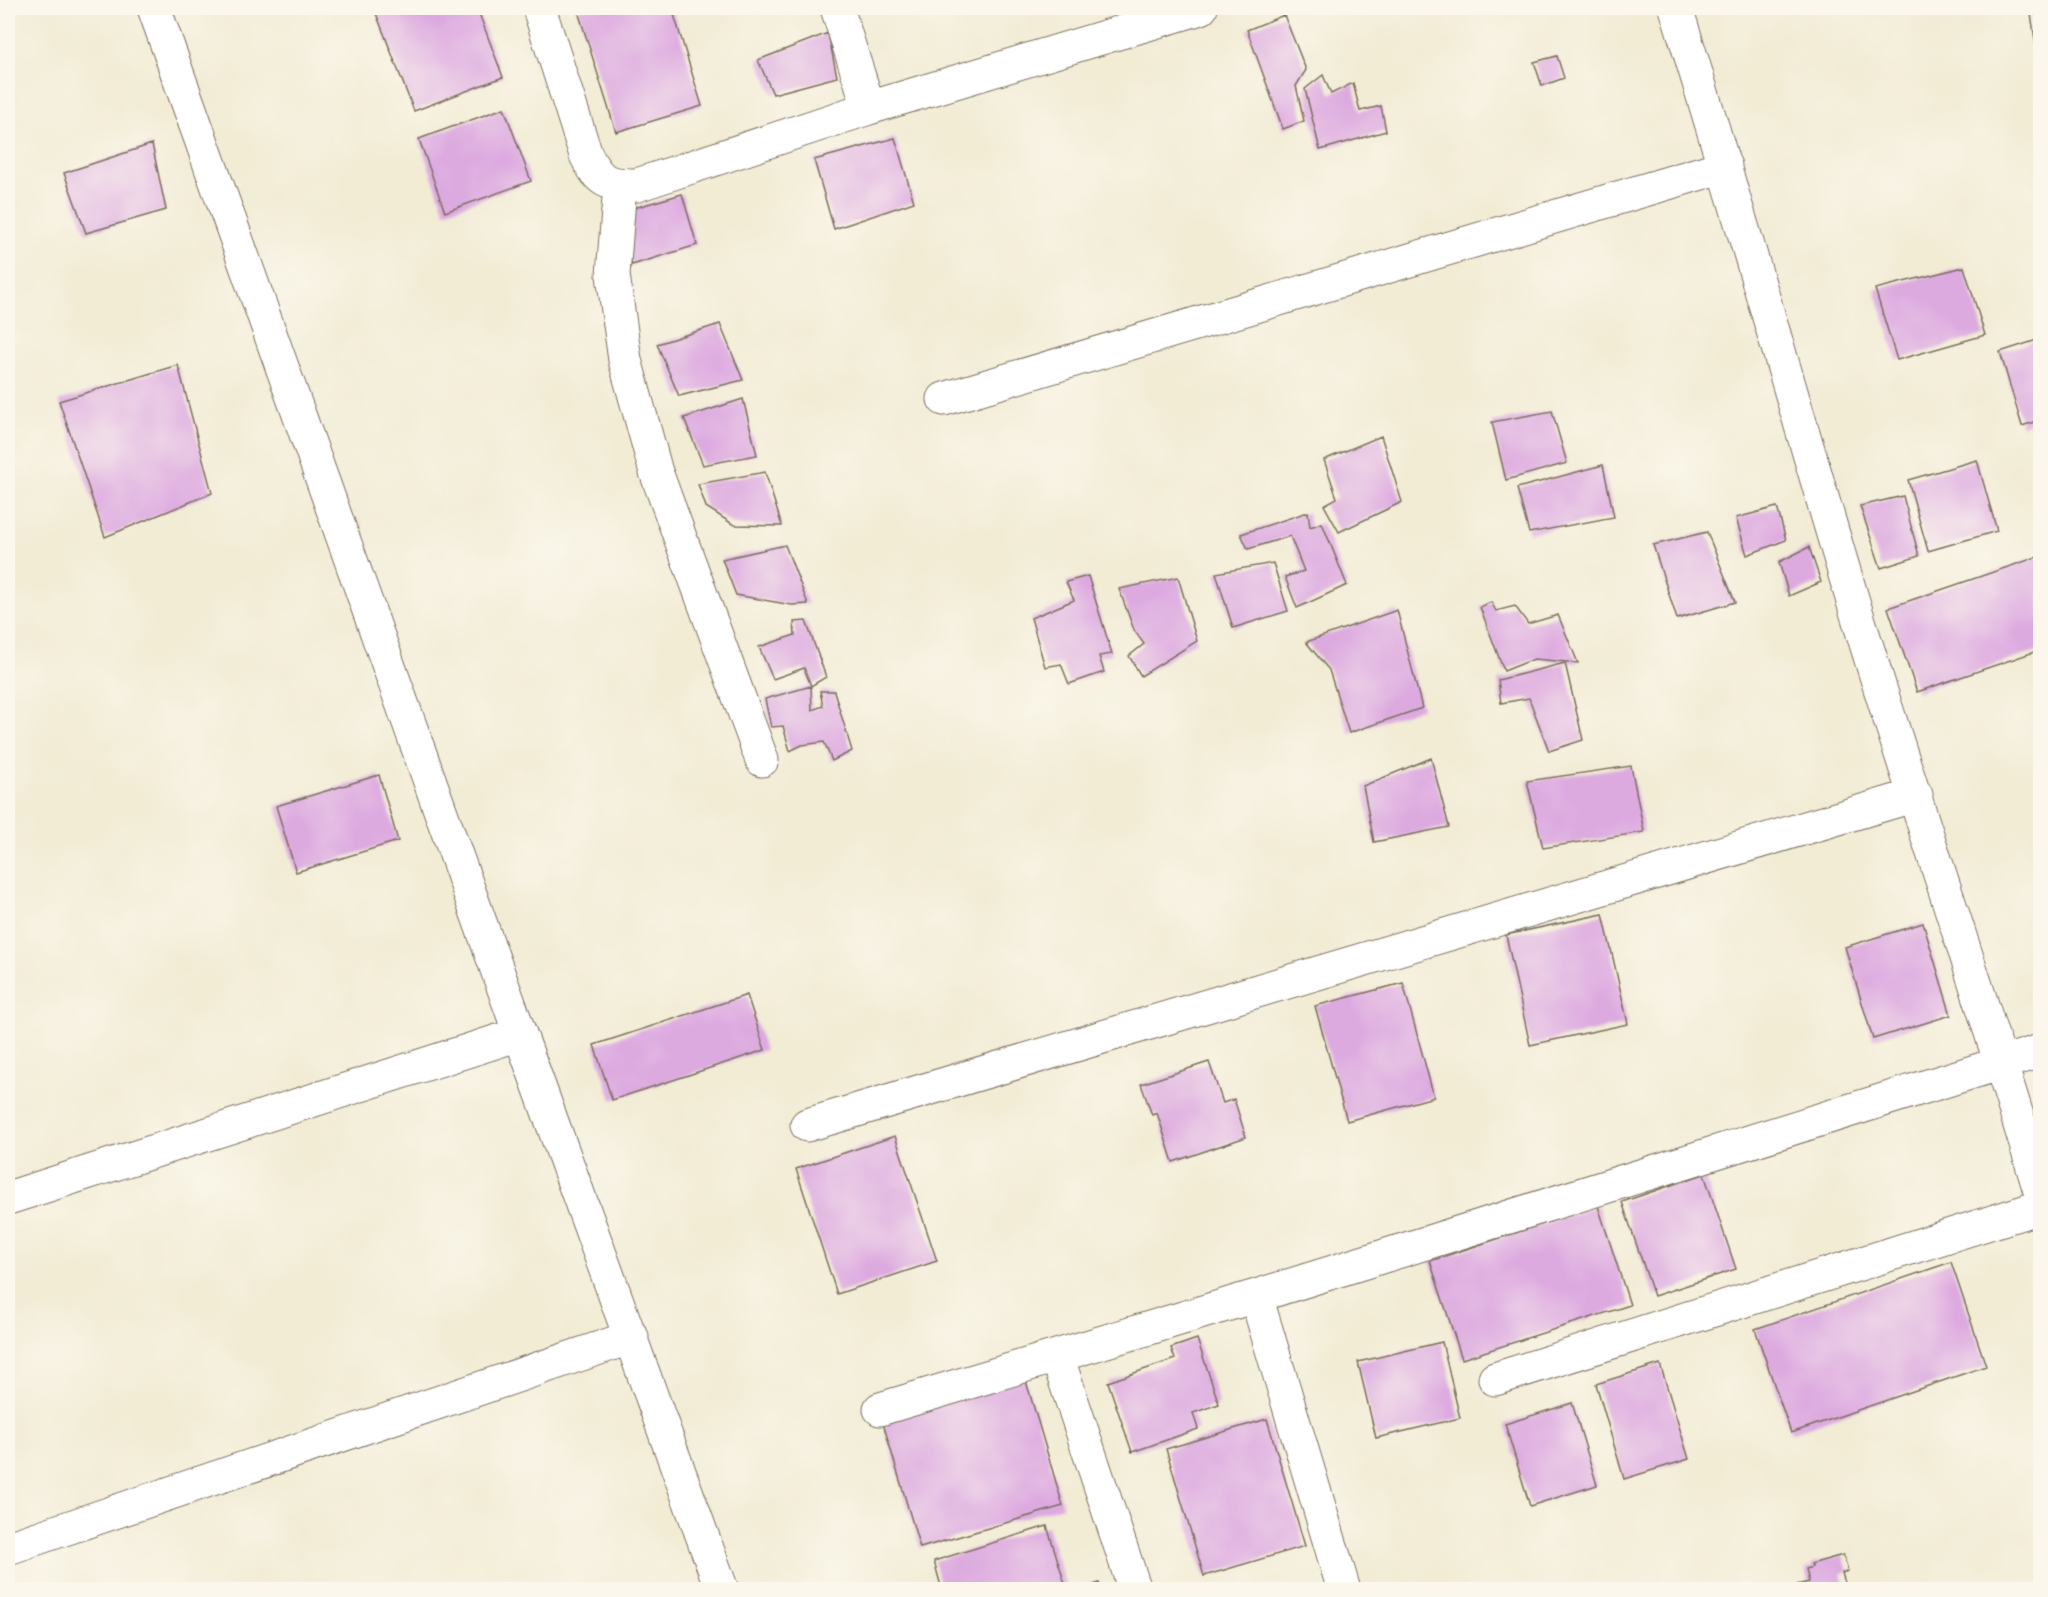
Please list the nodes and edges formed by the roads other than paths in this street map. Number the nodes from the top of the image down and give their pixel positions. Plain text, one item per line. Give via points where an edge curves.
1 (154, 8) edge
2 (539, 8) edge
3 (837, 8) edge
4 (1201, 8) edge
5 (1676, 8) edge
6 (1144, 16) edge
7 (869, 108) junction
8 (1725, 166) junction
9 (620, 185) junction
10 (944, 399) dead end
11 (762, 760) dead end
12 (1916, 795) junction
13 (520, 1034) junction
14 (2040, 1051) edge
15 (2002, 1064) junction
16 (807, 1125) dead end
17 (2040, 1191) edge
18 (8, 1198) edge
19 (2040, 1207) edge
20 (1257, 1296) junction
21 (632, 1337) junction
22 (1057, 1356) junction
23 (1495, 1379) dead end
24 (880, 1409) dead end
25 (8, 1548) edge
26 (722, 1590) edge
27 (1135, 1590) edge
28 (1344, 1590) edge

1 - 13 street
2 - 9 street via 586,155 594,172 607,183
3 - 7 street
4 - 6 street
5 - 8 street
6 - 7 street
7 - 9 street via 637,185
8 - 10 street
8 - 12 street via 1853,600
9 - 11 street via 612,275 625,360 656,472
12 - 15 street
12 - 16 street
13 - 18 street
13 - 21 street
14 - 15 street
15 - 17 street
15 - 20 street
19 - 23 street
20 - 22 street
20 - 28 street
21 - 25 street
21 - 26 street
22 - 24 street
22 - 27 street

